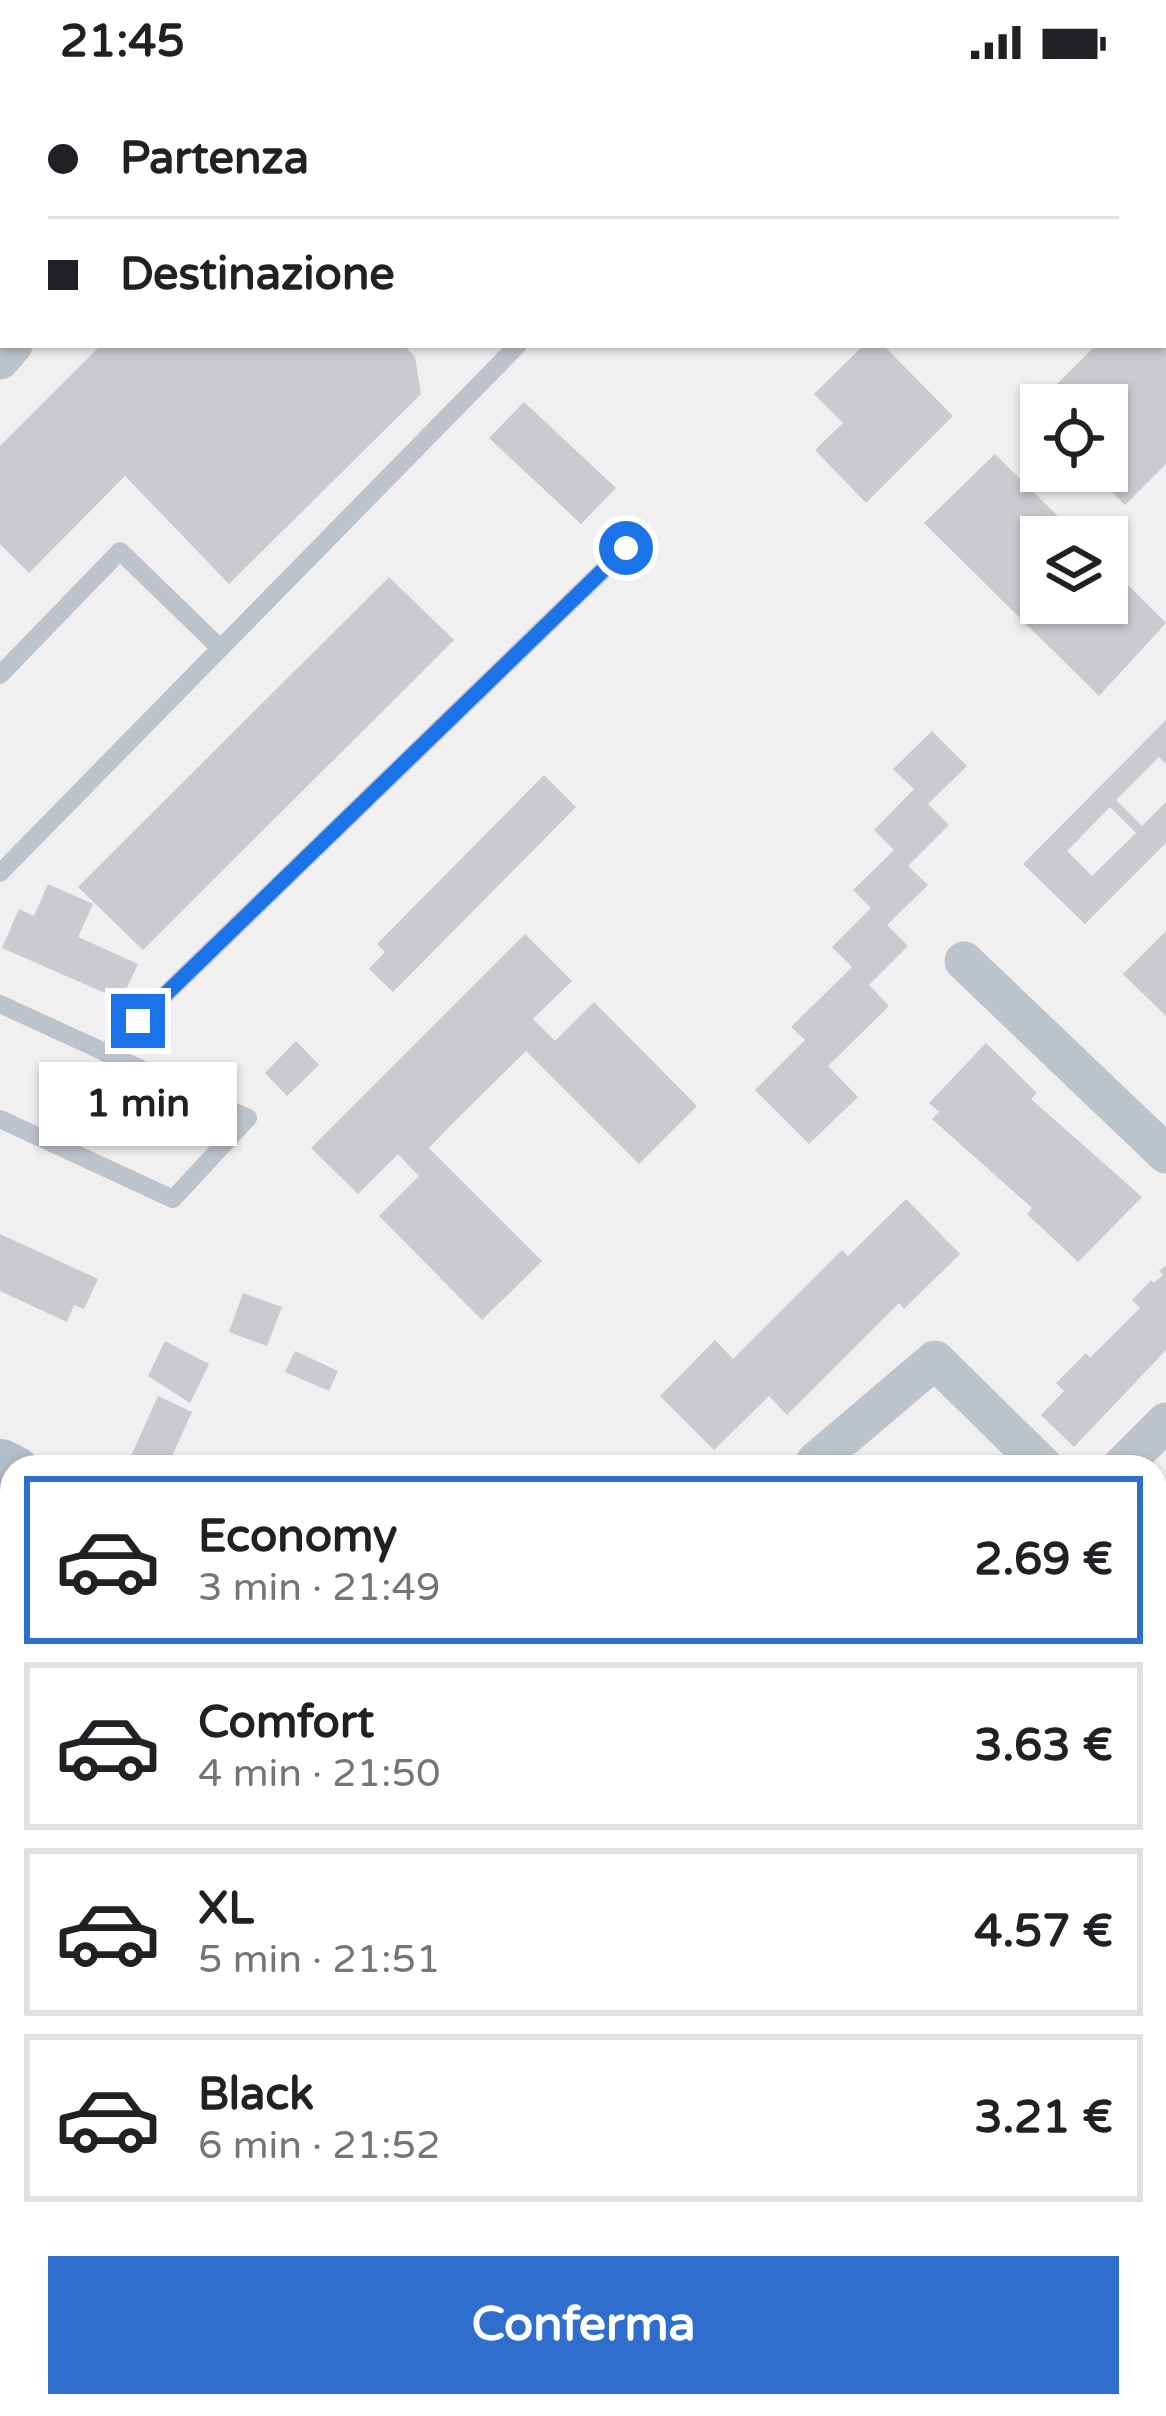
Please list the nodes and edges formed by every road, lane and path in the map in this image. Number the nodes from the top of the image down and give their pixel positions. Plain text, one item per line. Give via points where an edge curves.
1 (515, 348) edge
2 (626, 548) dead end
3 (220, 648) junction
4 (0, 675) edge
5 (0, 873) edge
6 (964, 961) dead end
7 (0, 1004) edge
8 (105, 1053) junction
9 (0, 1119) edge
10 (1166, 1154) edge
11 (1166, 1422) edge
12 (823, 1455) edge
13 (1032, 1455) edge
14 (1133, 1455) edge

1 - 3 lane
2 - 8 lane
3 - 4 lane via 120,551
3 - 5 lane
6 - 10 street
7 - 8 lane
8 - 9 lane via 248,1118 173,1199
11 - 14 street
12 - 13 street via 935,1360

